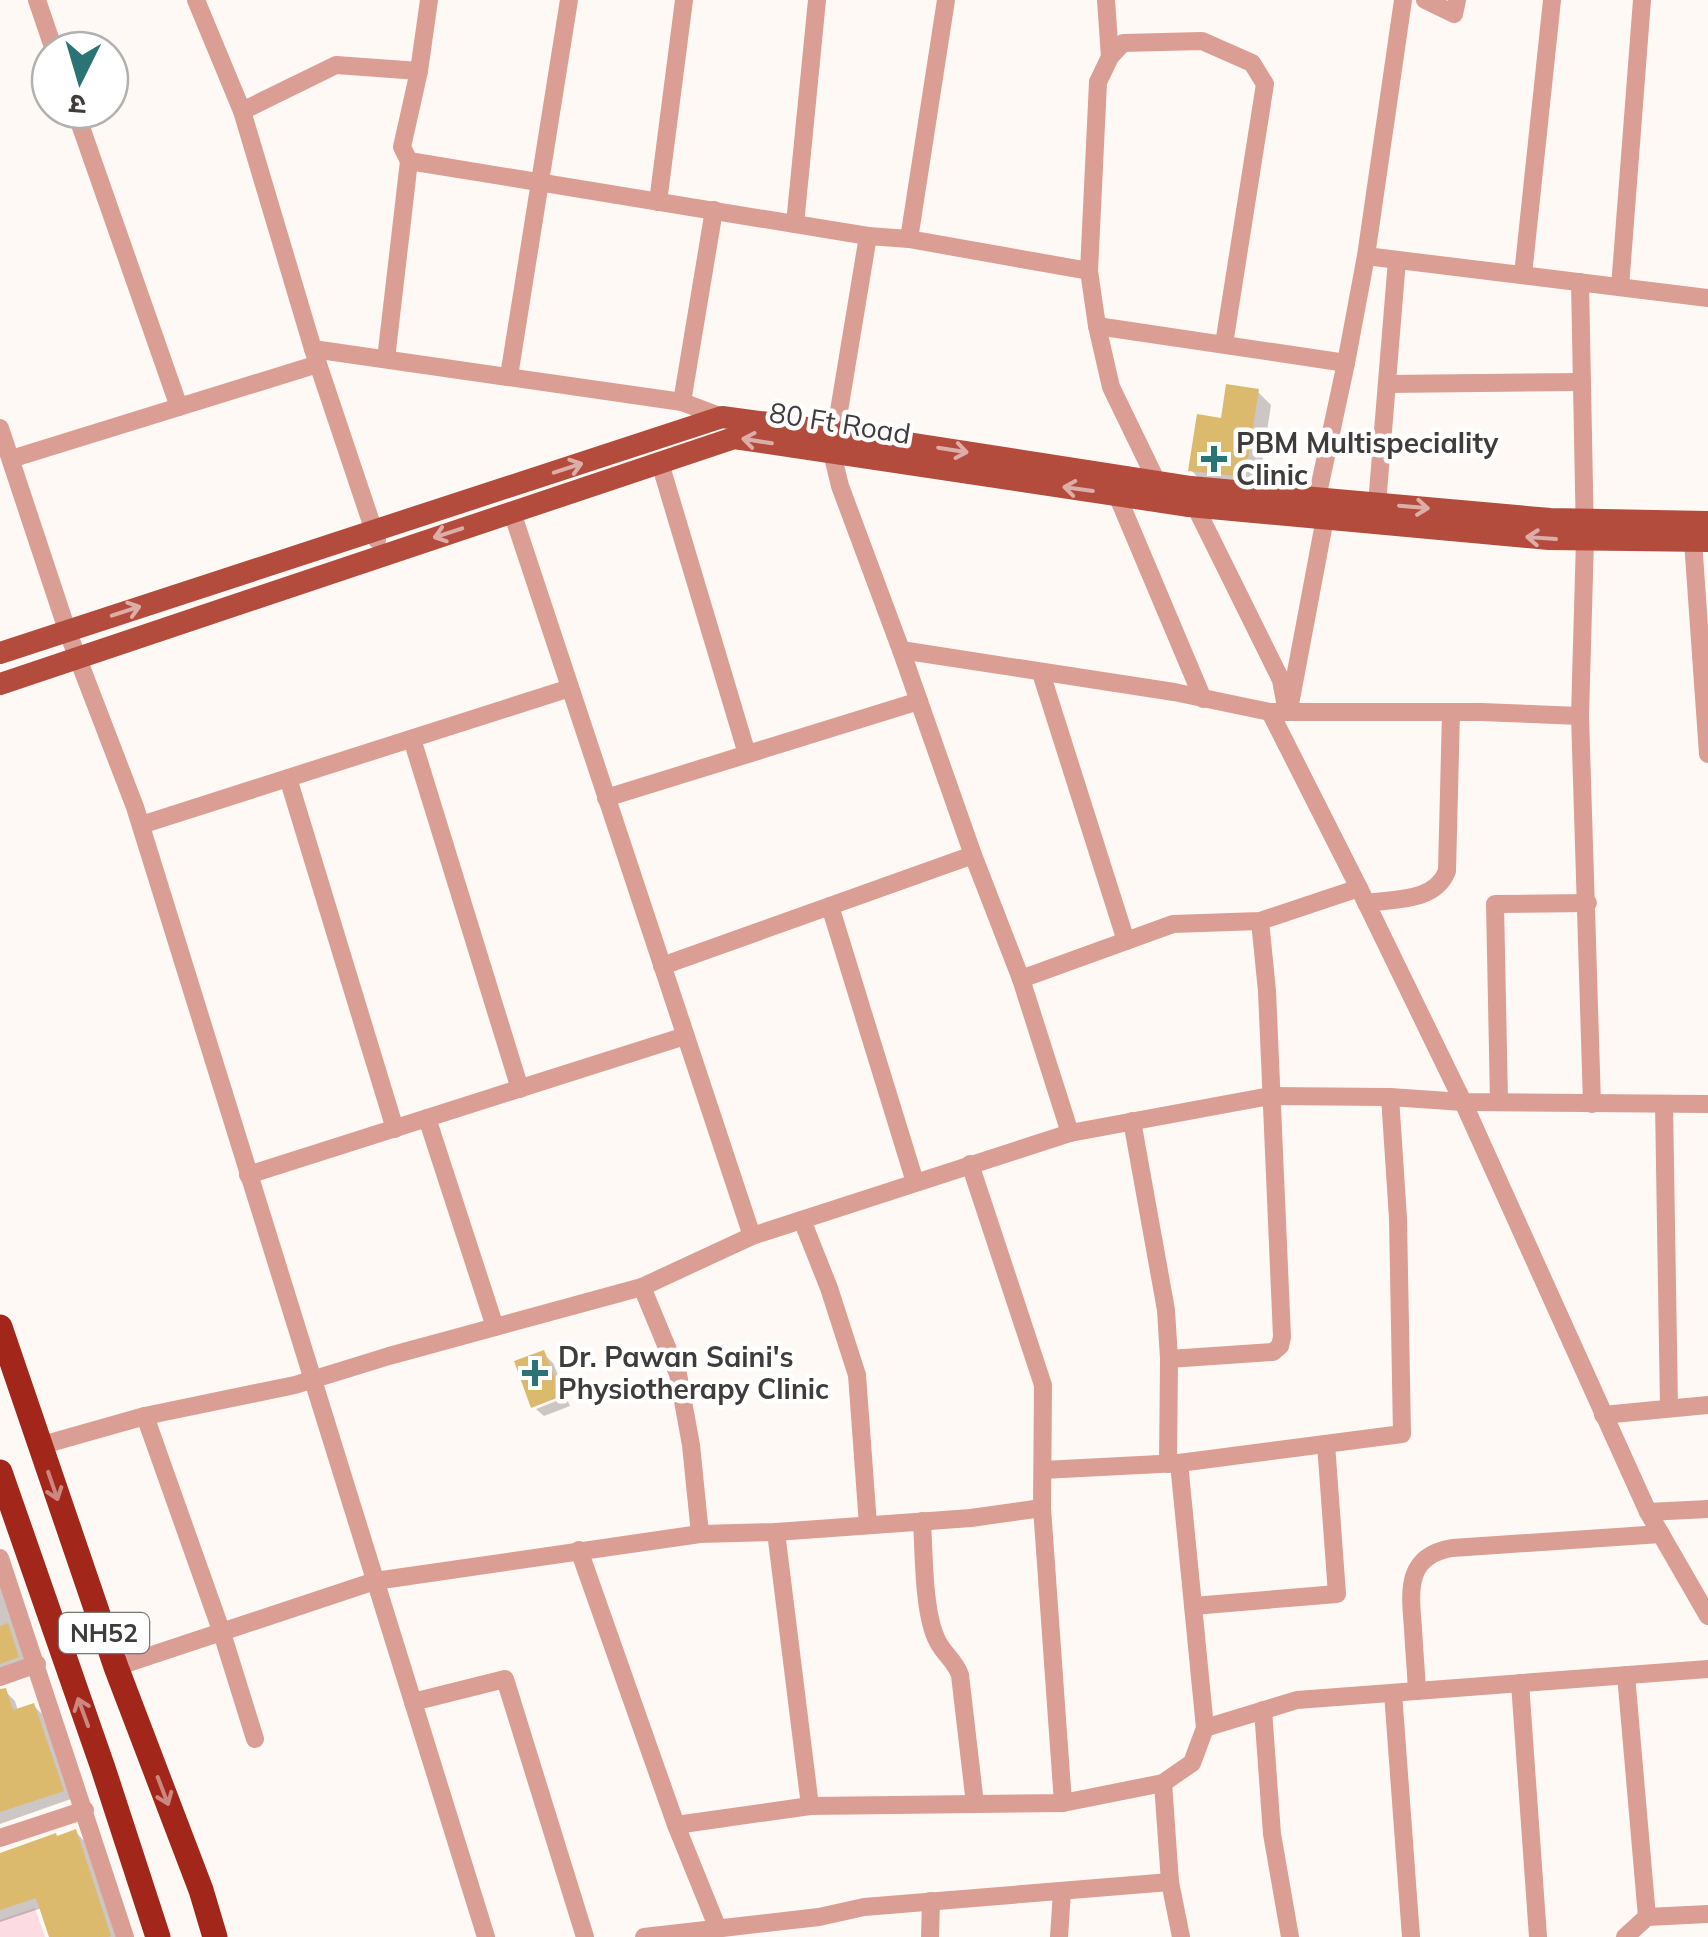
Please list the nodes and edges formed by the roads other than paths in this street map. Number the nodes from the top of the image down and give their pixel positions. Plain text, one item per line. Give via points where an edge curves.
1 (37, 0) edge
2 (196, 0) edge
3 (429, 0) edge
4 (570, 0) edge
5 (684, 0) edge
6 (818, 0) edge
7 (946, 0) edge
8 (1106, 0) edge
9 (1403, 0) edge
10 (1425, 0) edge
11 (1457, 0) edge
12 (1552, 0) edge
13 (1642, 0) edge
14 (47, 30) edge
15 (1110, 57) junction
16 (420, 72) junction
17 (242, 111) junction
18 (82, 130) edge
19 (409, 162) junction
20 (540, 183) junction
21 (658, 202) junction
22 (714, 210) junction
23 (794, 224) junction
24 (868, 236) junction
25 (910, 238) junction
26 (1366, 256) junction
27 (1397, 260) junction
28 (1089, 271) junction
29 (1523, 275) junction
30 (1580, 282) junction
31 (1620, 287) junction
32 (1708, 298) edge
33 (1097, 326) junction
34 (1224, 344) junction
35 (316, 356) junction
36 (386, 359) junction
37 (1346, 363) junction
38 (509, 376) junction
39 (1581, 382) junction
40 (1387, 384) junction
41 (682, 402) junction
42 (179, 407) junction
43 (722, 417) junction
44 (0, 428) edge
45 (835, 442) junction
46 (11, 459) junction
47 (660, 463) junction
48 (1158, 482) junction
49 (1117, 495) junction
50 (1377, 504) junction
51 (1196, 506) junction
52 (1321, 508) junction
53 (512, 512) junction
54 (1708, 522) edge
55 (1584, 530) junction
56 (374, 532) junction
57 (1701, 541) edge
58 (382, 555) junction
59 (67, 630) junction
60 (901, 650) junction
61 (0, 653) edge
62 (78, 657) junction
63 (1040, 673) junction
64 (0, 684) edge
65 (570, 688) junction
66 (1203, 699) junction
67 (919, 701) junction
68 (1282, 712) junction
69 (1450, 712) junction
70 (1580, 716) junction
71 (412, 738) junction
72 (747, 754) junction
73 (1708, 754) edge
74 (288, 778) junction
75 (606, 798) junction
76 (140, 825) junction
77 (973, 855) junction
78 (1362, 896) junction
79 (1588, 903) junction
80 (830, 906) junction
81 (1260, 921) junction
82 (1126, 941) junction
83 (662, 966) junction
84 (1021, 979) junction
85 (685, 1036) junction
86 (520, 1089) junction
87 (1270, 1096) junction
88 (1390, 1097) junction
89 (1499, 1101) junction
90 (1463, 1102) junction
91 (1592, 1104) junction
92 (1664, 1104) junction
93 (1708, 1104) edge
94 (427, 1118) junction
95 (1132, 1121) junction
96 (395, 1128) junction
97 (1070, 1132) junction
98 (970, 1164) junction
99 (248, 1175) junction
100 (916, 1182) junction
101 (802, 1220) junction
102 (752, 1236) junction
103 (642, 1287) junction
104 (0, 1327) edge
105 (495, 1327) junction
106 (1169, 1359) junction
107 (311, 1380) junction
108 (1708, 1405) edge
109 (1670, 1407) junction
110 (1603, 1414) junction
111 (145, 1416) junction
112 (1326, 1444) junction
113 (39, 1446) junction
114 (1174, 1463) junction
115 (1043, 1470) junction
116 (0, 1472) edge
117 (1042, 1508) junction
118 (1708, 1509) edge
119 (1648, 1512) junction
120 (922, 1521) junction
121 (868, 1525) junction
122 (776, 1532) junction
123 (700, 1534) junction
124 (1661, 1534) junction
125 (579, 1550) junction
126 (0, 1558) edge
127 (375, 1582) junction
128 (1193, 1606) junction
129 (1708, 1616) edge
130 (222, 1632) junction
131 (37, 1664) junction
132 (116, 1668) junction
133 (1708, 1668) edge
134 (1626, 1676) junction
135 (0, 1677) edge
136 (1520, 1683) junction
137 (1418, 1691) junction
138 (1393, 1693) junction
139 (413, 1702) junction
140 (1262, 1710) junction
141 (1205, 1728) junction
142 (255, 1740) dead end
143 (1163, 1782) junction
144 (1063, 1802) junction
145 (975, 1804) junction
146 (810, 1806) junction
147 (85, 1810) junction
148 (676, 1825) junction
149 (0, 1838) edge
150 (1170, 1882) junction
151 (1062, 1891) junction
152 (931, 1902) junction
153 (1708, 1914) edge
154 (820, 1917) junction
155 (1646, 1917) junction
156 (711, 1932) edge
157 (1628, 1936) edge
158 (126, 1937) edge
159 (158, 1937) edge
160 (215, 1937) edge
161 (486, 1937) edge
162 (585, 1937) edge
163 (644, 1937) edge
164 (820, 1937) edge
165 (930, 1937) edge
166 (1059, 1937) edge
167 (1181, 1937) edge
168 (1290, 1937) edge
169 (1411, 1937) edge
170 (1538, 1937) edge

1 - 14 street
2 - 17 street
3 - 16 street
4 - 20 street
5 - 21 street
6 - 23 street
7 - 25 street
8 - 15 street
9 - 26 street
10 - 11 street via 1454,14
12 - 29 street
13 - 31 street
15 - 28 street via 1098,82
15 - 34 street via 1123,43 1202,40 1252,63 1265,84
16 - 17 street via 336,65
16 - 19 street via 402,147
17 - 35 street
18 - 42 street
19 - 20 street
19 - 36 street
20 - 21 street
20 - 38 street
21 - 22 street
22 - 23 street
22 - 41 street
23 - 24 street
24 - 25 street
24 - 45 street
25 - 28 street
26 - 27 street
26 - 37 street
27 - 29 street
27 - 40 street
28 - 33 street
29 - 30 street
30 - 31 street
30 - 39 street
31 - 32 street
33 - 34 street
33 - 48 street via 1112,387
34 - 37 street
35 - 36 street
35 - 42 street
35 - 56 street
36 - 38 street
37 - 52 street
38 - 41 street
39 - 40 street
39 - 55 street
40 - 50 street
41 - 43 street
42 - 46 street
43 - 45 main road, 80 Ft Road
56 -> 43 main road, 80 Ft Road
44 - 46 street
45 -> 47 main road, 80 Ft Road via 734,438
45 -> 48 main road, 80 Ft Road
49 -> 45 main road, 80 Ft Road
45 - 60 street via 840,486
46 - 59 street
47 - 53 main road, 80 Ft Road
47 - 72 street
48 - 52 main road, 80 Ft Road
49 - 51 main road, 80 Ft Road
49 - 66 street
50 - 52 main road, 80 Ft Road
50 -> 55 main road, 80 Ft Road via 1550,520
51 - 52 main road, 80 Ft Road
51 - 68 street via 1281,680
55 -> 52 main road, 80 Ft Road via 1549,539
52 - 68 street
53 -> 58 main road, 80 Ft Road
53 - 65 street
54 - 55 main road, 80 Ft Road
55 - 57 main road, 80 Ft Road
55 - 70 street
56 - 58 street
59 -> 56 main road, 80 Ft Road
57 - 73 street
58 - 62 main road, 80 Ft Road
59 - 61 main road, 80 Ft Road
59 - 62 street
60 - 63 street
60 - 67 street
62 - 64 main road, 80 Ft Road
62 - 76 street
63 - 66 street
63 - 82 street
65 - 71 street
65 - 75 street
66 - 68 street
67 - 72 street
67 - 77 street
68 - 69 street
68 - 78 street
69 - 70 street
69 - 78 street via 1443,882 1421,895
70 - 79 street
71 - 74 street
71 - 86 street
72 - 75 street
74 - 76 street
74 - 96 street
75 - 83 street
76 - 99 street
77 - 80 street
77 - 84 street
78 - 81 street
78 - 90 street
79 - 89 street via 1495,904
79 - 91 street
80 - 83 street
80 - 100 street
81 - 82 street via 1173,924
81 - 87 street
82 - 84 street
83 - 85 street
84 - 97 street
85 - 86 street
85 - 102 street
86 - 94 street
87 - 88 street
87 - 95 street
87 - 106 street via 1280,1346 1272,1352
88 - 90 street
88 - 112 street via 1402,1434
89 - 90 street
89 - 91 street
90 - 110 street
91 - 92 street
92 - 93 street
92 - 109 street
94 - 96 street
94 - 105 street
95 - 97 street
95 - 106 street
96 - 99 street
97 - 98 street
98 - 100 street
98 - 115 street via 1043,1384
99 - 107 street
100 - 101 street
101 - 102 street
101 - 121 street via 858,1374
102 - 103 street
103 - 105 street
103 - 123 street via 678,1374
104 - 113 highway, NH52
105 - 107 street
106 - 114 street
107 - 111 street
107 - 127 street
108 - 109 street
109 - 110 street
110 - 119 street
111 - 113 street
111 - 130 street
112 - 114 street
112 - 128 street via 1337,1594
113 -> 132 highway, NH52
114 - 115 street
114 - 128 street
115 - 117 street
159 -> 116 highway, NH52
117 - 120 street
117 - 144 street
118 - 119 street
119 - 124 street
120 - 121 street
120 - 145 street via 927,1599 937,1642 960,1675
121 - 122 street
122 - 123 street
122 - 146 street
123 - 125 street
124 - 129 street
124 - 137 street via 1430,1554 1410,1587
125 - 127 street
125 - 148 street
126 - 131 street
127 - 130 street
127 - 139 street
128 - 141 street
130 - 132 street
130 - 142 street
131 - 135 street
131 - 147 street
132 -> 160 highway, NH52
133 - 134 street
134 - 136 street
134 - 155 street
136 - 137 street
136 - 170 street
137 - 138 street
138 - 140 street via 1297,1700
138 - 169 street
139 - 161 street
139 - 162 street via 505,1679
140 - 141 street
140 - 168 street via 1272,1834
141 - 143 street via 1192,1763
143 - 144 street
143 - 150 street
144 - 145 street
145 - 146 street
146 - 148 street
147 - 149 street
147 - 158 street
148 - 156 street
150 - 151 street
150 - 167 street
151 - 152 street
151 - 166 street
152 - 154 street
152 - 165 street
153 - 155 street
154 - 156 street
154 - 164 street
155 - 157 street
156 - 163 street

